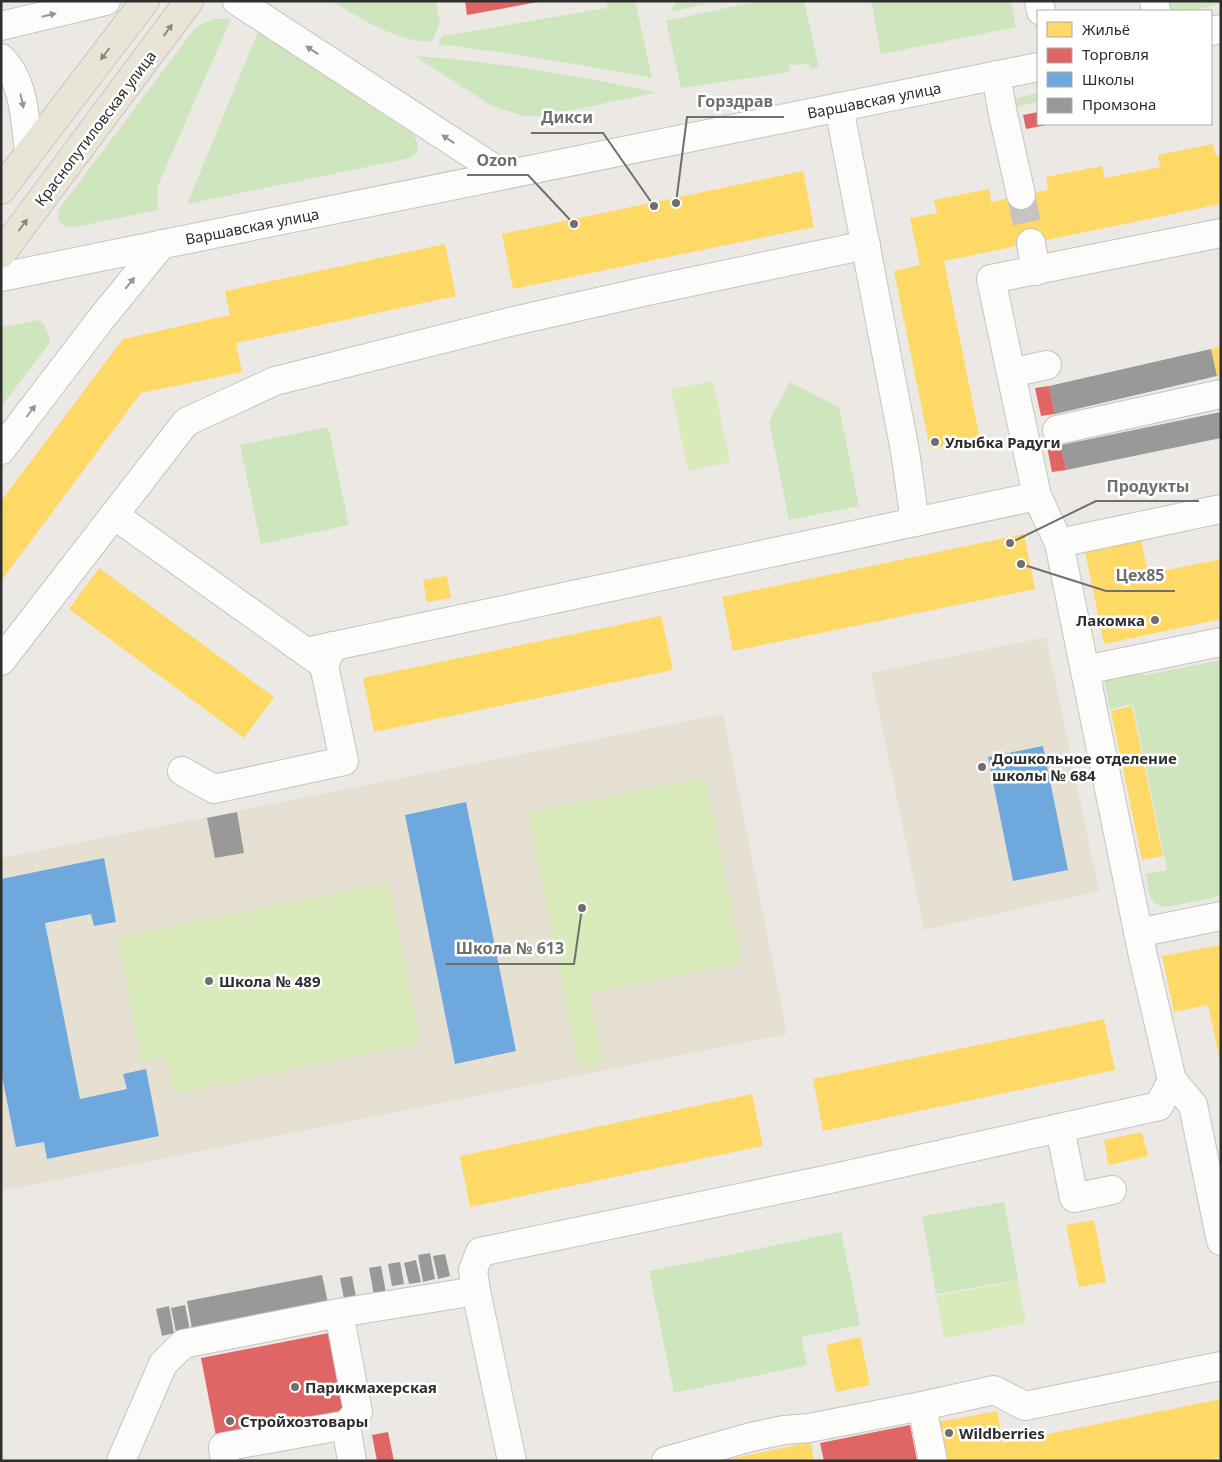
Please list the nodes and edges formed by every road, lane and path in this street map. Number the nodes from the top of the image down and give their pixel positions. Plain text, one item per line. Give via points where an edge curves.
1 (106, 1) edge
2 (145, 1) edge
3 (189, 1) edge
4 (238, 1) edge
5 (1, 26) edge
6 (1, 58) edge
7 (1037, 67) edge
8 (996, 75) junction
9 (838, 107) junction
10 (29, 152) junction
11 (504, 175) junction
12 (1, 190) edge
13 (1021, 195) tunnel mouth
14 (1221, 233) edge
15 (1030, 243) tunnel mouth
16 (162, 244) junction
17 (866, 245) junction
18 (1, 254) edge
19 (1036, 271) junction
20 (1, 277) edge
21 (1048, 365) dead end
22 (1011, 373) junction
23 (1221, 394) edge
24 (1058, 430) dead end
25 (1, 450) edge
26 (1037, 496) junction
27 (1221, 509) edge
28 (114, 515) junction
29 (915, 522) junction
30 (1059, 543) junction
31 (1221, 642) edge
32 (5, 649) edge
33 (321, 654) junction
34 (1085, 670) junction
35 (182, 771) dead end
36 (1221, 916) edge
37 (1138, 933) junction
38 (1172, 1080) junction
39 (1060, 1128) junction
40 (1112, 1190) dead end
41 (1217, 1203) edge
42 (1221, 1241) edge
43 (476, 1291) junction
44 (339, 1313) junction
45 (1221, 1366) edge
46 (922, 1406) junction
47 (346, 1425) junction
48 (121, 1461) edge
49 (225, 1461) edge
50 (352, 1461) edge
51 (512, 1461) edge
52 (666, 1461) edge
53 (933, 1461) edge

5 -> 1 street
2 -> 10 main road
18 -> 3 main road, Краснопутиловская улица
11 -> 4 street
6 -> 10 street via 15,77 22,100
7 - 8 street, Варшавская улица
8 - 9 street, Варшавская улица
8 - 13 street
9 - 11 street, Варшавская улица
9 - 17 street
10 - 12 main road
11 - 16 street, Варшавская улица
14 - 19 street
15 - 19 street
16 - 20 street, Варшавская улица
25 -> 16 street
17 - 28 street via 514,321 275,381 186,422
17 - 29 street via 905,451
19 - 22 street via 991,279
21 - 22 street
22 - 26 street
23 - 24 street
26 - 29 street
26 - 30 street
27 - 30 street
28 - 32 street
28 - 33 street
29 - 33 street
30 - 34 street
31 - 34 street
33 - 35 street via 344,761 214,789
34 - 37 street
36 - 37 street
37 - 38 street
38 - 39 street via 1159,1106
38 - 41 street via 1193,1106
39 - 40 street via 1074,1198
39 - 43 street via 480,1252 473,1270
41 - 42 street
43 - 44 street
43 - 51 street
44 - 47 street via 358,1412
44 - 48 street via 182,1344 162,1364
45 - 46 street via 1026,1406 994,1390
46 - 52 street via 751,1437
46 - 53 street
47 - 49 street via 223,1447
47 - 50 street

